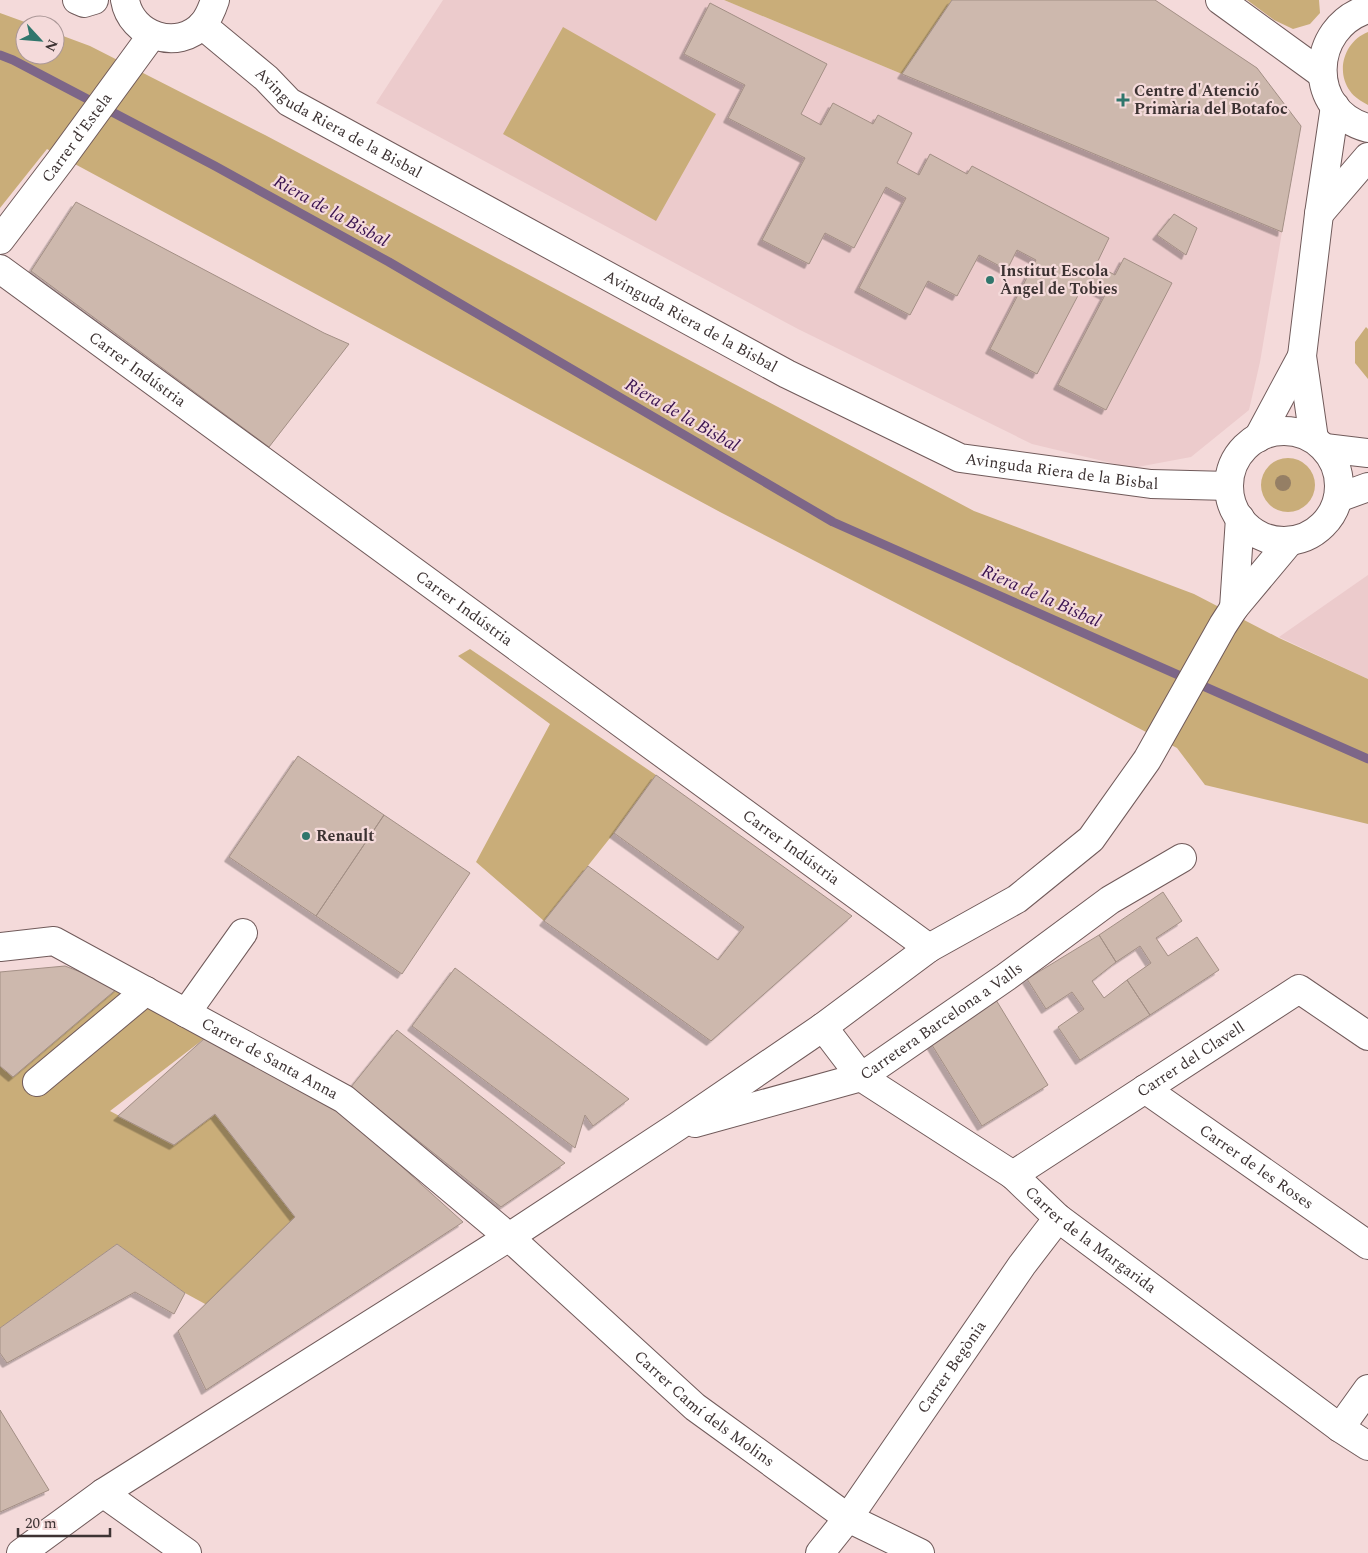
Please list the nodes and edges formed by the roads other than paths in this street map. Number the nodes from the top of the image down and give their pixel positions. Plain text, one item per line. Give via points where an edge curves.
1 (77, 0) edge
2 (94, 0) edge
3 (126, 0) edge
4 (215, 0) edge
5 (1220, 0) edge
6 (1363, 0) edge
7 (1368, 4) edge
8 (1368, 9) edge
9 (202, 25) junction
10 (152, 35) junction
11 (1322, 74) junction
12 (1335, 106) junction
13 (1368, 128) edge
14 (1368, 158) edge
15 (1319, 214) junction
16 (0, 240) edge
17 (0, 270) edge
18 (1302, 356) junction
19 (1258, 438) junction
20 (1319, 444) junction
21 (1368, 453) edge
22 (1229, 486) junction
23 (1368, 487) edge
24 (1338, 498) junction
25 (1240, 518) junction
26 (1290, 541) junction
27 (1228, 616) junction
28 (1182, 858) dead end
29 (243, 933) dead end
30 (0, 947) edge
31 (929, 948) junction
32 (146, 991) junction
33 (186, 1013) junction
34 (823, 1027) junction
35 (1368, 1036) edge
36 (861, 1077) junction
37 (37, 1082) dead end
38 (1145, 1089) junction
39 (674, 1128) junction
40 (1013, 1175) junction
41 (1058, 1218) junction
42 (509, 1237) junction
43 (1368, 1245) edge
44 (1368, 1389) edge
45 (1340, 1428) junction
46 (1368, 1446) edge
47 (103, 1493) junction
48 (848, 1518) junction
49 (21, 1553) edge
50 (187, 1553) edge
51 (820, 1553) edge
52 (920, 1553) edge

1 - 2 street via 84,3
3 - 10 street via 132,18
4 - 9 street
5 - 11 street
6 - 7 street
8 - 11 street via 1346,19 1335,31 1327,44
9 - 10 street via 187,35 170,39
9 - 22 street, Avinguda Riera de la Bisbal via 266,78 289,102 788,374 960,458 1151,484
10 - 16 street, Carrer d'Estela
11 - 12 street via 1326,91
12 - 13 street via 1346,118
12 - 15 street
14 - 15 street
15 - 18 street
17 - 31 street, Carrer Indústria
18 - 19 street
18 - 20 street
19 - 20 street via 1276,431 1296,432
19 - 22 street via 1237,458
20 - 21 street
20 - 24 street via 1335,463 1339,480
22 - 25 street
23 - 24 street
24 - 26 street via 1334,511 1316,531
25 - 26 street via 1262,536
25 - 27 street
26 - 27 street
27 - 31 street via 1147,760 1091,839 1017,899
28 - 36 street, Carretera Barcelona a Valls via 1110,900 1006,977
29 - 33 street
30 - 32 street, Carrer de Santa Anna via 54,941
31 - 34 street
32 - 33 street, Carrer de Santa Anna
32 - 37 street
33 - 42 street, Carrer de Santa Anna via 344,1099
34 - 36 street, Carrer de la Margarida
34 - 39 street
35 - 38 street, Carrer del Clavell via 1299,989
36 - 39 street, Carretera Barcelona a Valls
36 - 40 street, Carrer de la Margarida
38 - 40 street, Carrer del Clavell
38 - 43 street, Carrer de les Roses
39 - 42 street
40 - 41 street, Carrer de la Margarida
41 - 45 street, Carrer de la Margarida
41 - 48 street, Carrer Begònia via 1022,1265
42 - 47 street
42 - 48 street, Carrer Camí dels Molins via 695,1407
44 - 45 street
45 - 46 street, Carrer de la Margarida
47 - 49 street
47 - 50 street
48 - 51 street, Carrer Begònia
48 - 52 street, Carrer Camí dels Molins

